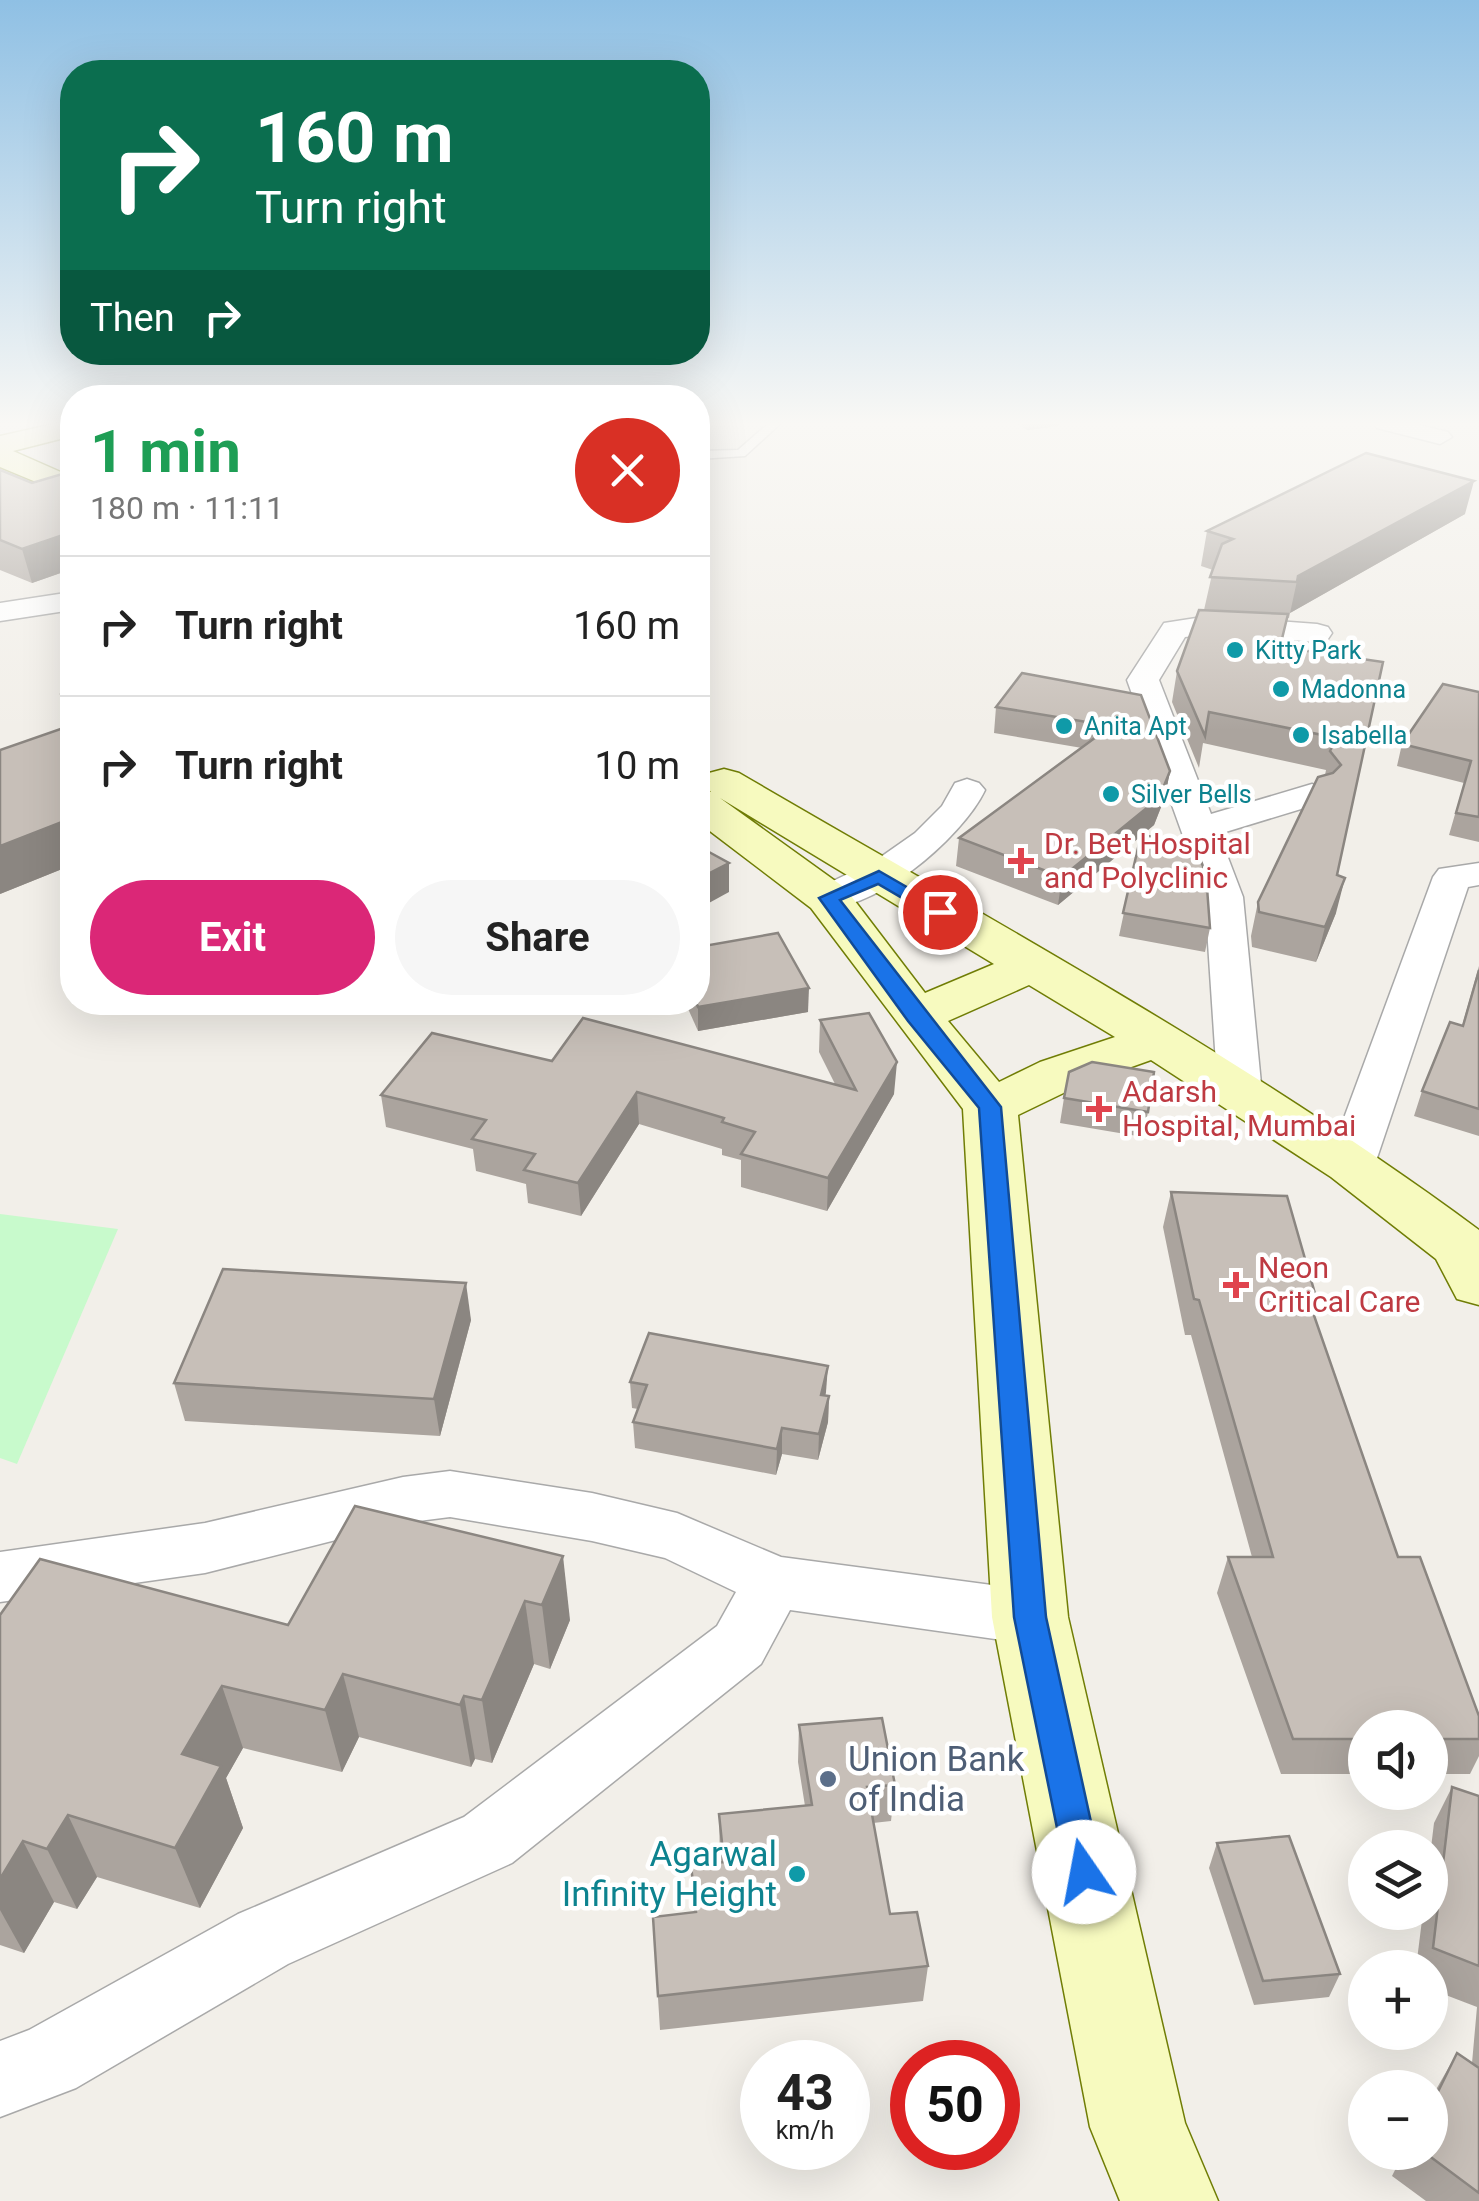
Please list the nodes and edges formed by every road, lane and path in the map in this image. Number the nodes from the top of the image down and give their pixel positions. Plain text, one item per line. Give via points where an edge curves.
1 (60, 603) edge
2 (0, 612) edge
3 (1316, 633) dead end
4 (710, 775) edge
5 (967, 790) dead end
6 (1312, 796) edge
7 (710, 809) edge
8 (1198, 828) junction
9 (1479, 874) edge
10 (854, 887) junction
11 (1031, 966) junction
12 (916, 1016) junction
13 (1157, 1040) junction
14 (1240, 1094) junction
15 (990, 1107) junction
16 (1352, 1164) junction
17 (1472, 1256) edge
18 (0, 1577) edge
19 (774, 1582) junction
20 (1030, 1617) junction
21 (0, 2078) edge
22 (1169, 2201) edge

1 - 2 street
3 - 8 street via 1175,628 1143,680
4 - 10 main road
5 - 10 street via 941,828
6 - 8 street
7 - 10 main road
8 - 14 street via 1224,898
9 - 16 street via 1452,877
10 - 11 main road
10 - 12 main road
11 - 12 main road
11 - 13 main road
12 - 15 main road
13 - 14 main road
13 - 15 main road
14 - 16 main road
15 - 20 main road
16 - 17 main road
18 - 19 street via 205,1548 450,1494 677,1536
19 - 20 street
19 - 21 street via 739,1644 488,1840 263,1939 49,2061
20 - 22 main road via 1138,2127

